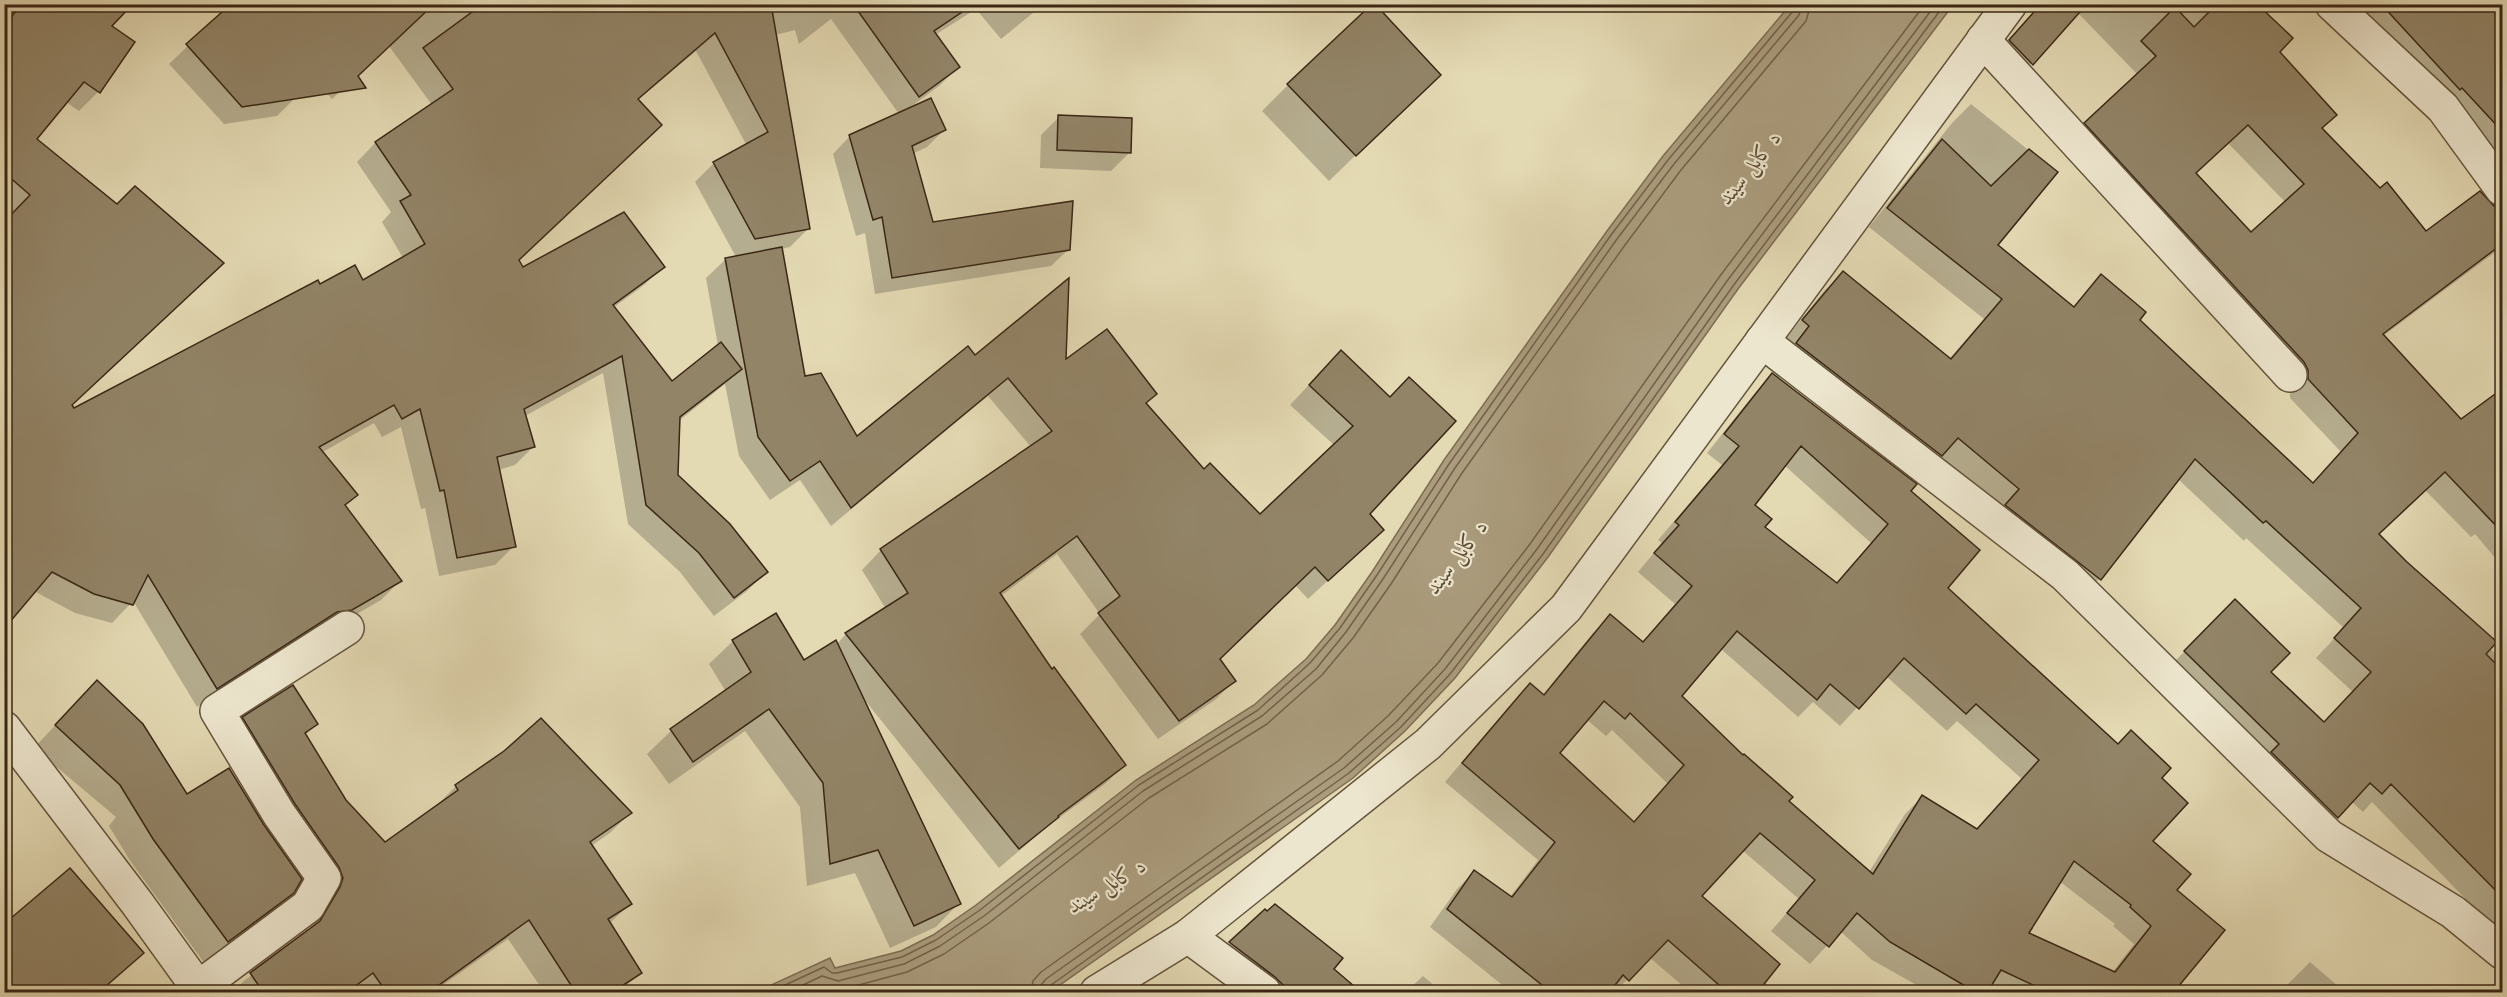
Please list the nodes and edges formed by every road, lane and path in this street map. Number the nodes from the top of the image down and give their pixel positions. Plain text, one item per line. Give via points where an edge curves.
1 (2010, 4) edge
2 (2332, 4) edge
3 (1983, 40) junction
4 (2502, 189) edge
5 (1762, 341) junction
6 (2290, 375) dead end
7 (347, 628) dead end
8 (4, 728) edge
9 (1188, 936) junction
10 (2502, 952) edge
11 (199, 990) edge
12 (1097, 993) edge
13 (1263, 993) edge

1 - 3 street
2 - 4 street via 2443,108
3 - 5 street
3 - 6 street
5 - 9 street via 1566,608 1428,744
5 - 10 street via 2066,575 2329,836 2453,912
7 - 11 street via 217,711 279,814 324,878 308,906
8 - 11 street
9 - 12 street
9 - 13 street

